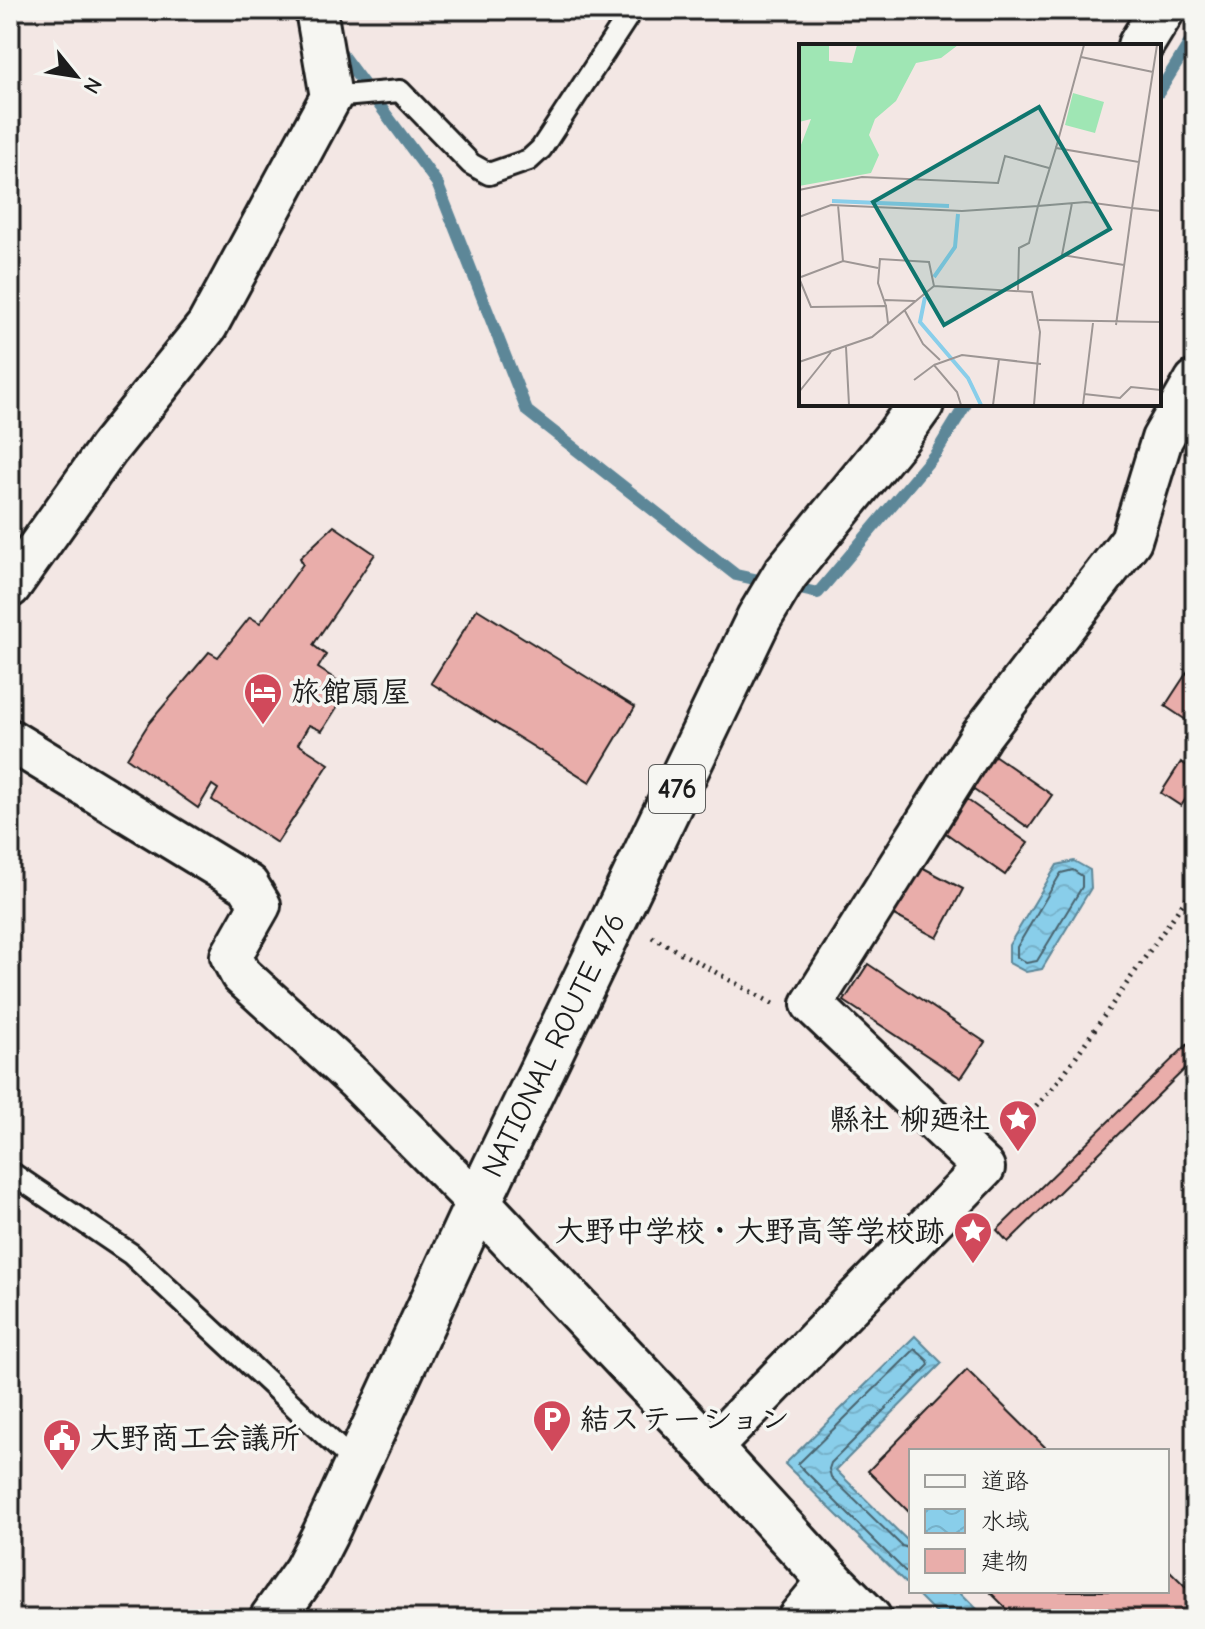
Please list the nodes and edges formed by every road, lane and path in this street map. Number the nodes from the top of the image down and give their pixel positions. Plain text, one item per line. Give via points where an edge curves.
1 (316, 10) edge
2 (632, 10) edge
3 (1162, 10) edge
4 (1141, 44) edge
5 (331, 97) junction
6 (1195, 381) edge
7 (920, 406) edge
8 (10, 587) edge
9 (10, 740) edge
10 (1195, 886) edge
11 (616, 917) junction
12 (812, 1004) junction
13 (984, 1168) junction
14 (11, 1175) edge
15 (478, 1203) junction
16 (710, 1449) junction
17 (357, 1465) junction
18 (831, 1581) junction
19 (272, 1619) edge
20 (800, 1619) edge
21 (869, 1619) edge

1 - 5 street
2 - 5 lane via 541,149 529,160 489,174 471,164 400,91
3 - 4 main road
5 - 8 street via 207,326 108,449
6 - 12 street via 1162,439 1131,540 982,734
7 - 11 main road, NATIONAL ROUTE 476 / 476 via 786,573 759,618
9 - 15 street via 248,885 260,905 231,956 241,975 356,1080
10 - 13 path via 1060,1079
11 - 12 path via 782,1010
11 - 15 main road, NATIONAL ROUTE 476 / 476
12 - 13 street
13 - 16 street
14 - 17 lane via 131,1254
15 - 16 main road, NATIONAL ROUTE 476
15 - 17 main road
16 - 18 main road, NATIONAL ROUTE 476
17 - 19 main road via 306,1571
18 - 20 main road
18 - 21 main road, NATIONAL ROUTE 476

